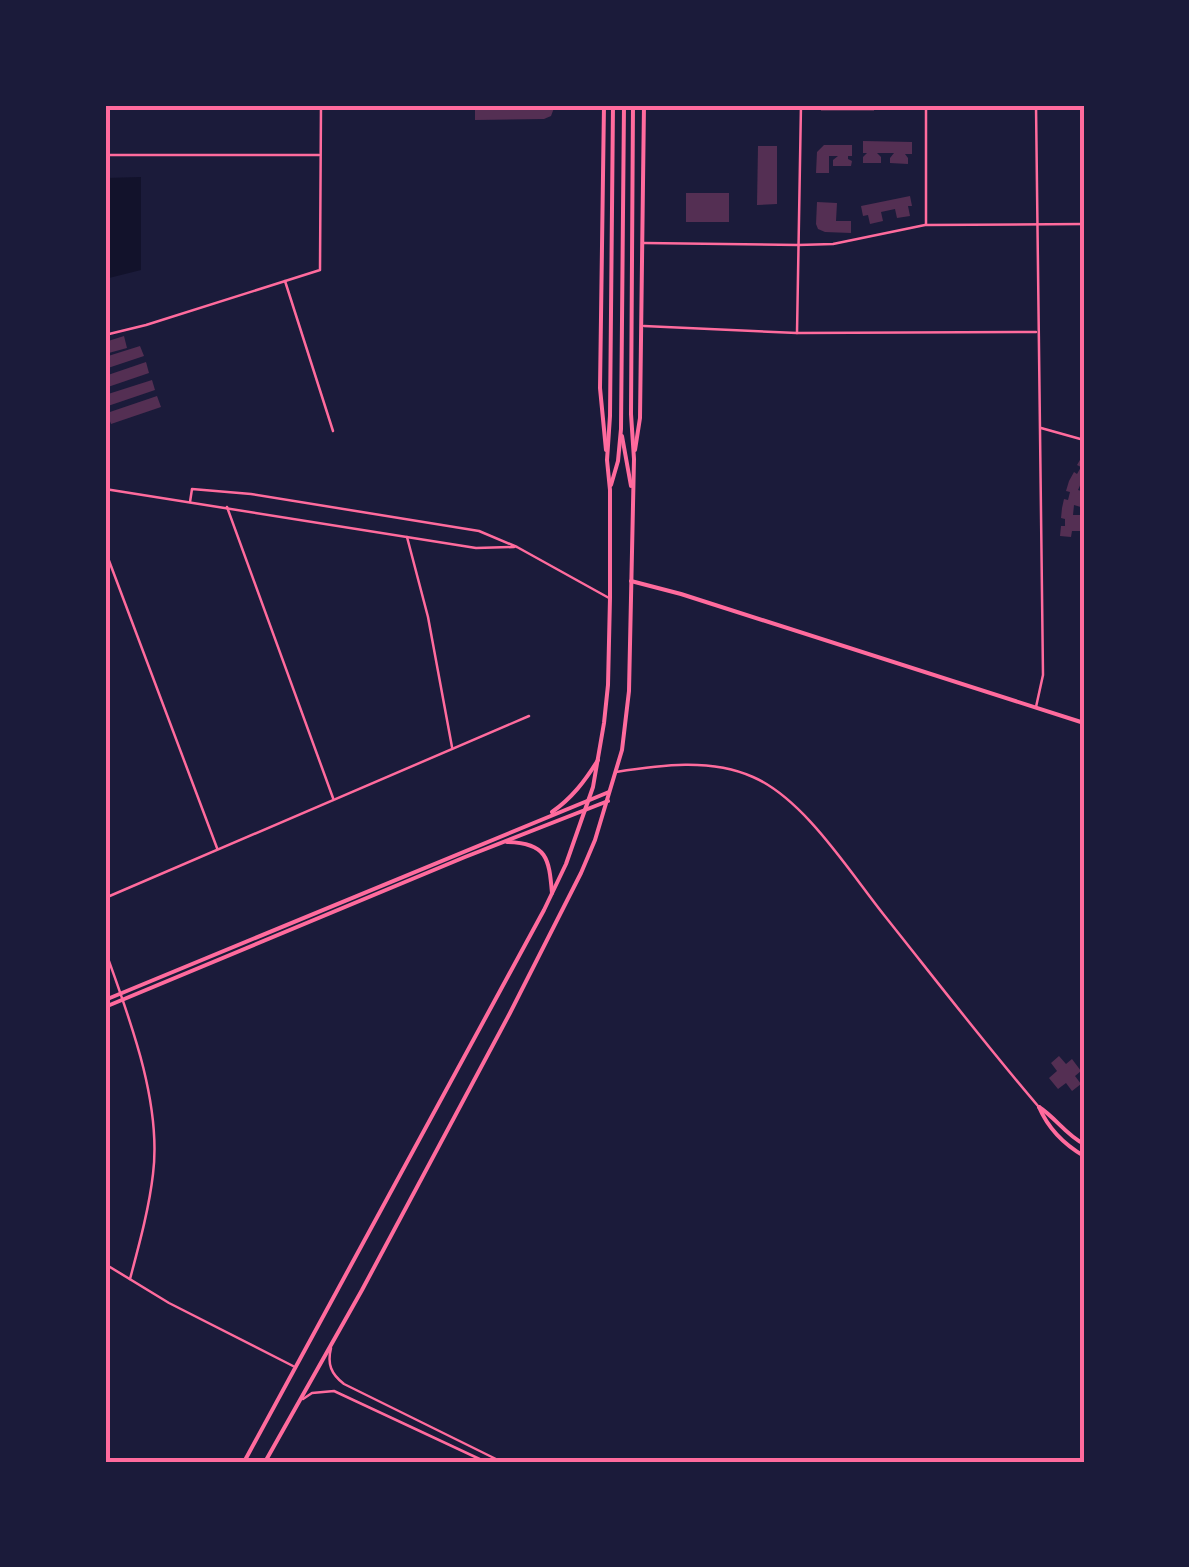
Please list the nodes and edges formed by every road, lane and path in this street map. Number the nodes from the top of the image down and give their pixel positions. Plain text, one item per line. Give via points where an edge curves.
1 (321, 105) edge
2 (604, 105) edge
3 (613, 105) edge
4 (624, 105) edge
5 (634, 105) edge
6 (644, 105) edge
7 (802, 105) edge
8 (926, 105) edge
9 (1036, 105) edge
10 (105, 155) edge
11 (321, 155) junction
12 (1036, 223) junction
13 (1084, 224) edge
14 (926, 225) junction
15 (642, 243) junction
16 (798, 245) junction
17 (284, 281) junction
18 (641, 326) junction
19 (796, 332) junction
20 (1038, 332) junction
21 (105, 335) edge
22 (1039, 428) junction
23 (621, 429) junction
24 (332, 432) dead end
25 (1084, 440) edge
26 (634, 459) junction
27 (607, 460) junction
28 (105, 488) edge
29 (610, 490) junction
30 (632, 491) junction
31 (190, 502) junction
32 (228, 507) junction
33 (407, 537) junction
34 (517, 547) junction
35 (105, 550) edge
36 (631, 581) junction
37 (610, 598) junction
38 (1035, 708) junction
39 (528, 716) dead end
40 (1084, 723) edge
41 (452, 749) junction
42 (598, 760) junction
43 (616, 772) junction
44 (611, 792) junction
45 (334, 799) junction
46 (608, 800) junction
47 (588, 801) junction
48 (585, 809) junction
49 (544, 818) junction
50 (503, 842) junction
51 (217, 850) junction
52 (552, 895) junction
53 (105, 898) edge
54 (105, 950) edge
55 (121, 997) junction
56 (105, 1000) edge
57 (105, 1007) edge
58 (1039, 1107) junction
59 (1084, 1144) edge
60 (1084, 1156) edge
61 (105, 1264) edge
62 (130, 1279) junction
63 (332, 1343) junction
64 (296, 1367) junction
65 (298, 1403) junction
66 (244, 1462) edge
67 (264, 1462) edge
68 (486, 1462) edge
69 (502, 1462) edge

1 - 11 street
2 - 27 main road via 600,388
3 - 27 main road
4 - 23 main road
5 - 26 main road
6 - 15 main road
7 - 16 street
8 - 14 street
9 - 12 street
10 - 11 street
11 - 17 street via 320,270
12 - 13 street
12 - 14 street
12 - 20 street
14 - 16 street
15 - 16 street
15 - 18 main road
16 - 19 street
17 - 21 street
17 - 24 street
18 - 19 street
18 - 26 main road
19 - 20 street
20 - 22 street
22 - 25 street
22 - 38 street via 1043,675
23 - 29 main road
23 - 30 main road
26 - 30 main road
27 - 29 main road
28 - 31 street
29 - 37 main road
30 - 36 main road
31 - 32 street
31 - 34 street via 192,489 251,494 479,532
32 - 33 street
32 - 45 street
33 - 34 street
33 - 41 street
34 - 37 street
35 - 51 street
36 - 38 main road
36 - 43 main road via 630,691
37 - 42 main road
38 - 40 main road
39 - 41 street
41 - 45 street
42 - 47 main road
42 - 49 main road via 569,800
43 - 44 main road
43 - 58 street via 712,766 778,790
44 - 46 main road
44 - 47 main road
45 - 51 street
46 - 48 main road
46 - 63 main road via 581,873 510,1013
47 - 48 main road
47 - 49 main road
48 - 50 main road
48 - 52 main road
49 - 55 main road
50 - 52 main road via 542,852
50 - 55 main road
51 - 53 street
52 - 64 main road
54 - 55 street
55 - 56 main road
55 - 57 main road
55 - 62 street via 154,1130 153,1172
58 - 59 main road
58 - 60 main road via 1061,1139
61 - 62 street
62 - 64 street
63 - 65 main road
63 - 69 street via 329,1364 338,1380
64 - 66 main road
65 - 67 main road
65 - 68 street via 334,1391

